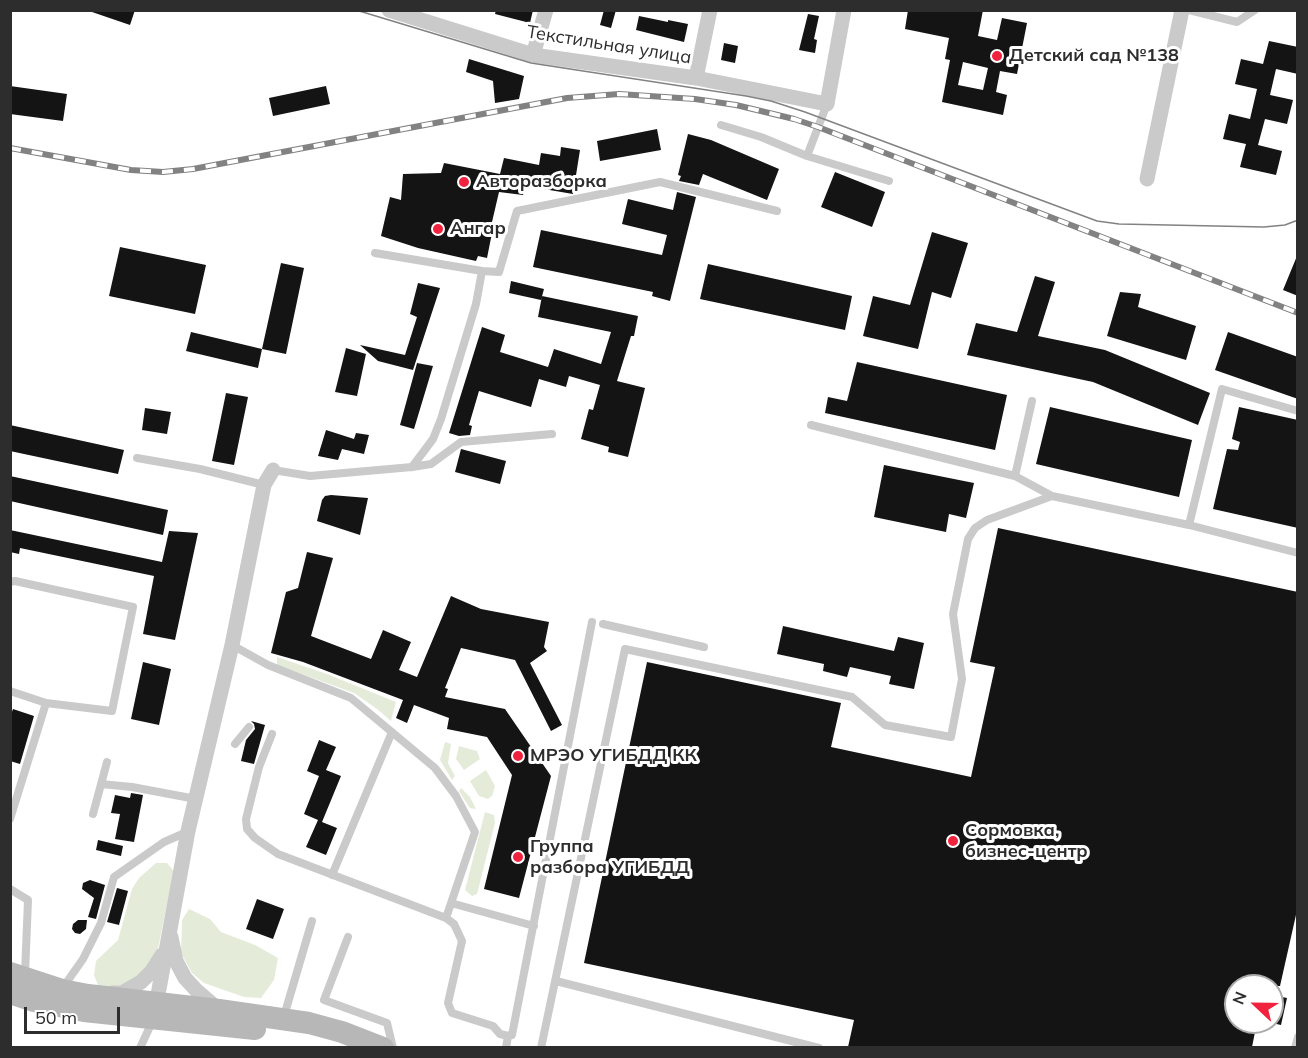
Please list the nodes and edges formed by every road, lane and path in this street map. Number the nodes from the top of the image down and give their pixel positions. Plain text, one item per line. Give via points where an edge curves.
1 (389, 10) edge
2 (546, 10) edge
3 (710, 10) edge
4 (844, 10) edge
5 (1182, 10) edge
6 (1189, 10) edge
7 (1255, 10) edge
8 (420, 15) edge
9 (533, 55) junction
10 (696, 78) junction
11 (827, 104) junction
12 (721, 125) dead end
13 (807, 156) junction
14 (1147, 179) dead end
15 (889, 181) dead end
16 (777, 211) dead end
17 (375, 253) dead end
18 (482, 271) junction
19 (1032, 401) dead end
20 (1298, 411) edge
21 (811, 425) dead end
22 (552, 434) dead end
23 (136, 458) dead end
24 (412, 467) junction
25 (273, 470) joint
26 (1015, 476) junction
27 (264, 485) junction
28 (1052, 496) junction
29 (1189, 525) junction
30 (1298, 553) edge
31 (10, 582) edge
32 (592, 622) dead end
33 (603, 624) dead end
34 (232, 645) junction
35 (704, 647) dead end
36 (10, 691) edge
37 (46, 703) junction
38 (249, 727) dead end
39 (392, 732) junction
40 (272, 734) dead end
41 (235, 744) dead end
42 (107, 762) dead end
43 (101, 783) junction
44 (196, 799) junction
45 (93, 814) dead end
46 (10, 819) edge
47 (188, 831) junction
48 (332, 875) junction
49 (10, 889) edge
50 (451, 903) junction
51 (446, 918) junction
52 (312, 921) dead end
53 (534, 926) junction
54 (169, 929) junction
55 (348, 937) dead end
56 (556, 981) junction
57 (15, 982) edge
58 (62, 990) junction
59 (88, 995) junction
60 (219, 1010) junction
61 (155, 1011) junction
62 (283, 1018) junction
63 (508, 1036) junction
64 (1298, 1037) edge
65 (140, 1047) edge
66 (342, 1047) edge
67 (383, 1047) edge
68 (393, 1047) edge
69 (506, 1047) edge
70 (541, 1047) edge
71 (819, 1047) edge
72 (1295, 1047) edge

1 - 8 street, Текстильная улица
2 - 9 street
3 - 10 street
4 - 11 street
5 - 14 street
6 - 7 lane via 1237,22
8 - 9 street, Текстильная улица
9 - 10 street, Текстильная улица
10 - 11 street, Текстильная улица
11 - 13 lane
12 - 13 lane
13 - 15 lane
16 - 18 lane via 660,182 517,212 499,272
17 - 18 lane
18 - 24 lane via 476,304 441,419 433,439
19 - 26 lane
20 - 29 lane via 1222,389
21 - 26 lane
22 - 24 lane via 461,442 431,464
23 - 27 lane
24 - 25 lane via 309,476
25 - 27 street
26 - 28 lane
27 - 34 street
28 - 29 lane
28 - 56 lane via 987,520 968,539 953,614 962,678 951,737 885,725 852,697 625,649
29 - 30 lane
31 - 37 lane via 134,607 112,711
32 - 53 lane
33 - 35 lane
34 - 39 lane via 268,665 351,698
34 - 44 street
36 - 37 lane
37 - 46 lane
38 - 41 lane
39 - 48 lane
39 - 50 lane via 435,768 475,832
40 - 48 lane via 259,767 247,829 278,854
42 - 43 lane
43 - 44 lane
43 - 45 lane
44 - 47 street
47 - 54 street
47 - 58 lane via 164,842 114,877 101,923
48 - 51 lane
49 - 57 lane via 28,900
50 - 51 lane
50 - 53 lane
51 - 63 lane via 454,924 462,941 448,1003 452,1013 494,1026 500,1034
52 - 62 lane
53 - 63 lane via 512,1035
54 - 59 street via 162,954 141,982 122,993
54 - 60 street via 176,961 186,978
54 - 61 street
55 - 68 lane via 324,1000 387,1023
56 - 70 lane
56 - 71 lane
57 - 58 main road
57 - 61 main road via 34,1001 84,1011
58 - 59 main road
59 - 61 main road
60 - 61 main road
60 - 62 main road
61 - 65 lane
61 - 66 main road
62 - 67 main road
63 - 69 lane
64 - 72 lane

